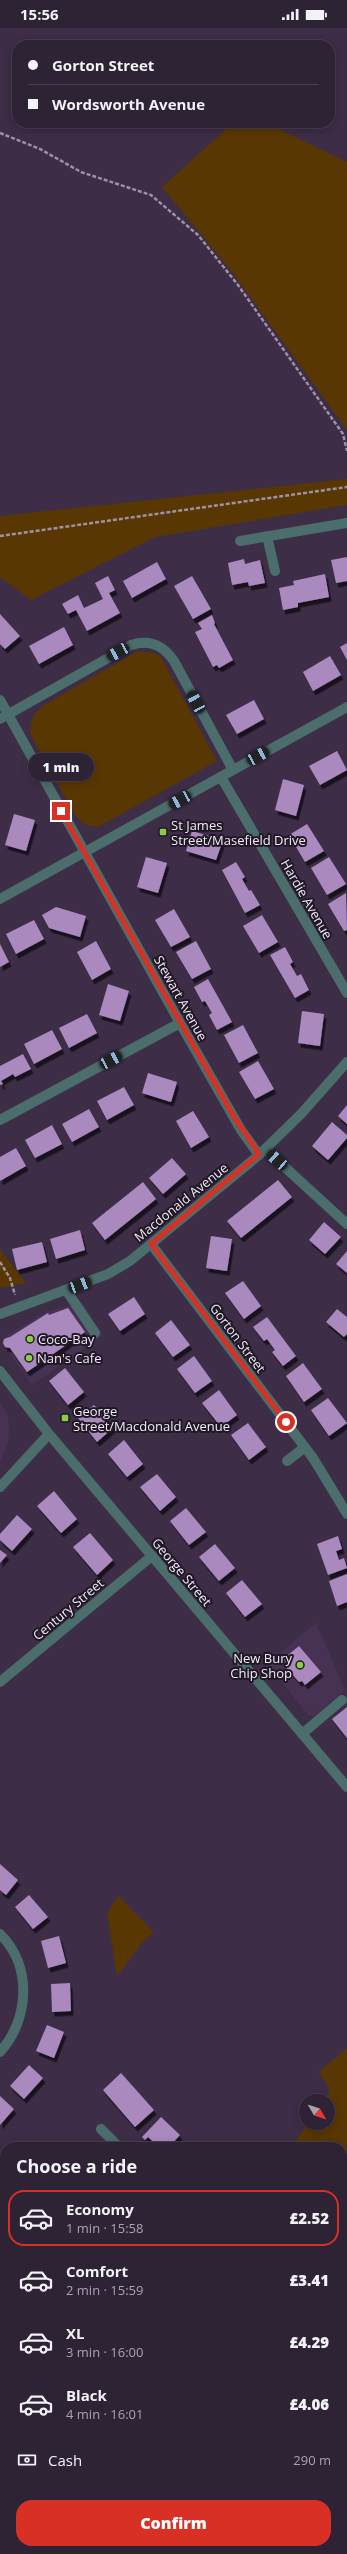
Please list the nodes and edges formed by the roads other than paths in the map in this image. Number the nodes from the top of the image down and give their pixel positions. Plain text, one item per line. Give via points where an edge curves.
1 (347, 523) edge
2 (267, 536) junction
3 (240, 540) dead end
4 (275, 571) dead end
5 (0, 700) edge
6 (347, 707) edge
7 (4, 716) edge
8 (233, 770) junction
9 (221, 777) junction
10 (84, 852) junction
11 (0, 899) edge
12 (347, 993) edge
13 (180, 1023) junction
14 (347, 1062) edge
15 (0, 1120) edge
16 (262, 1152) junction
17 (347, 1224) edge
18 (151, 1244) junction
19 (66, 1290) junction
20 (0, 1314) edge
21 (95, 1333) dead end
22 (0, 1371) edge
23 (49, 1434) junction
24 (305, 1447) junction
25 (286, 1461) dead end
26 (0, 1487) edge
27 (347, 1514) edge
28 (152, 1556) junction
29 (0, 1682) edge
30 (342, 1700) dead end
31 (302, 1734) junction
32 (347, 1787) edge
33 (0, 1934) edge
34 (0, 2052) edge
35 (100, 2129) dead end
36 (114, 2142) edge

1 - 2 street
2 - 3 street
2 - 4 street
5 - 7 street, Stewart Avenue
6 - 8 street
7 - 8 street via 131,645 140,642 156,644 174,661
7 - 10 street, Stewart Avenue
8 - 9 street
9 - 10 street
9 - 12 street, Hardie Avenue
10 - 11 street
10 - 13 street, Stewart Avenue
13 - 15 street
13 - 16 street, Stewart Avenue via 241,1130
14 - 16 street, Macdonald Avenue via 301,1114
16 - 17 street, Stewart Avenue
16 - 18 street, Macdonald Avenue
18 - 19 street, Macdonald Avenue via 108,1274
18 - 24 street, Gorton Street
19 - 20 street, Macdonald Avenue
19 - 21 street
22 - 23 street, George Street
23 - 26 street
23 - 28 street, George Street
24 - 25 street
24 - 27 street, Gorton Street
28 - 29 street, Century Street
28 - 31 street, George Street
30 - 31 street
31 - 32 street, George Street
33 - 34 street via 20,1967 24,2001 20,2018
35 - 36 street

